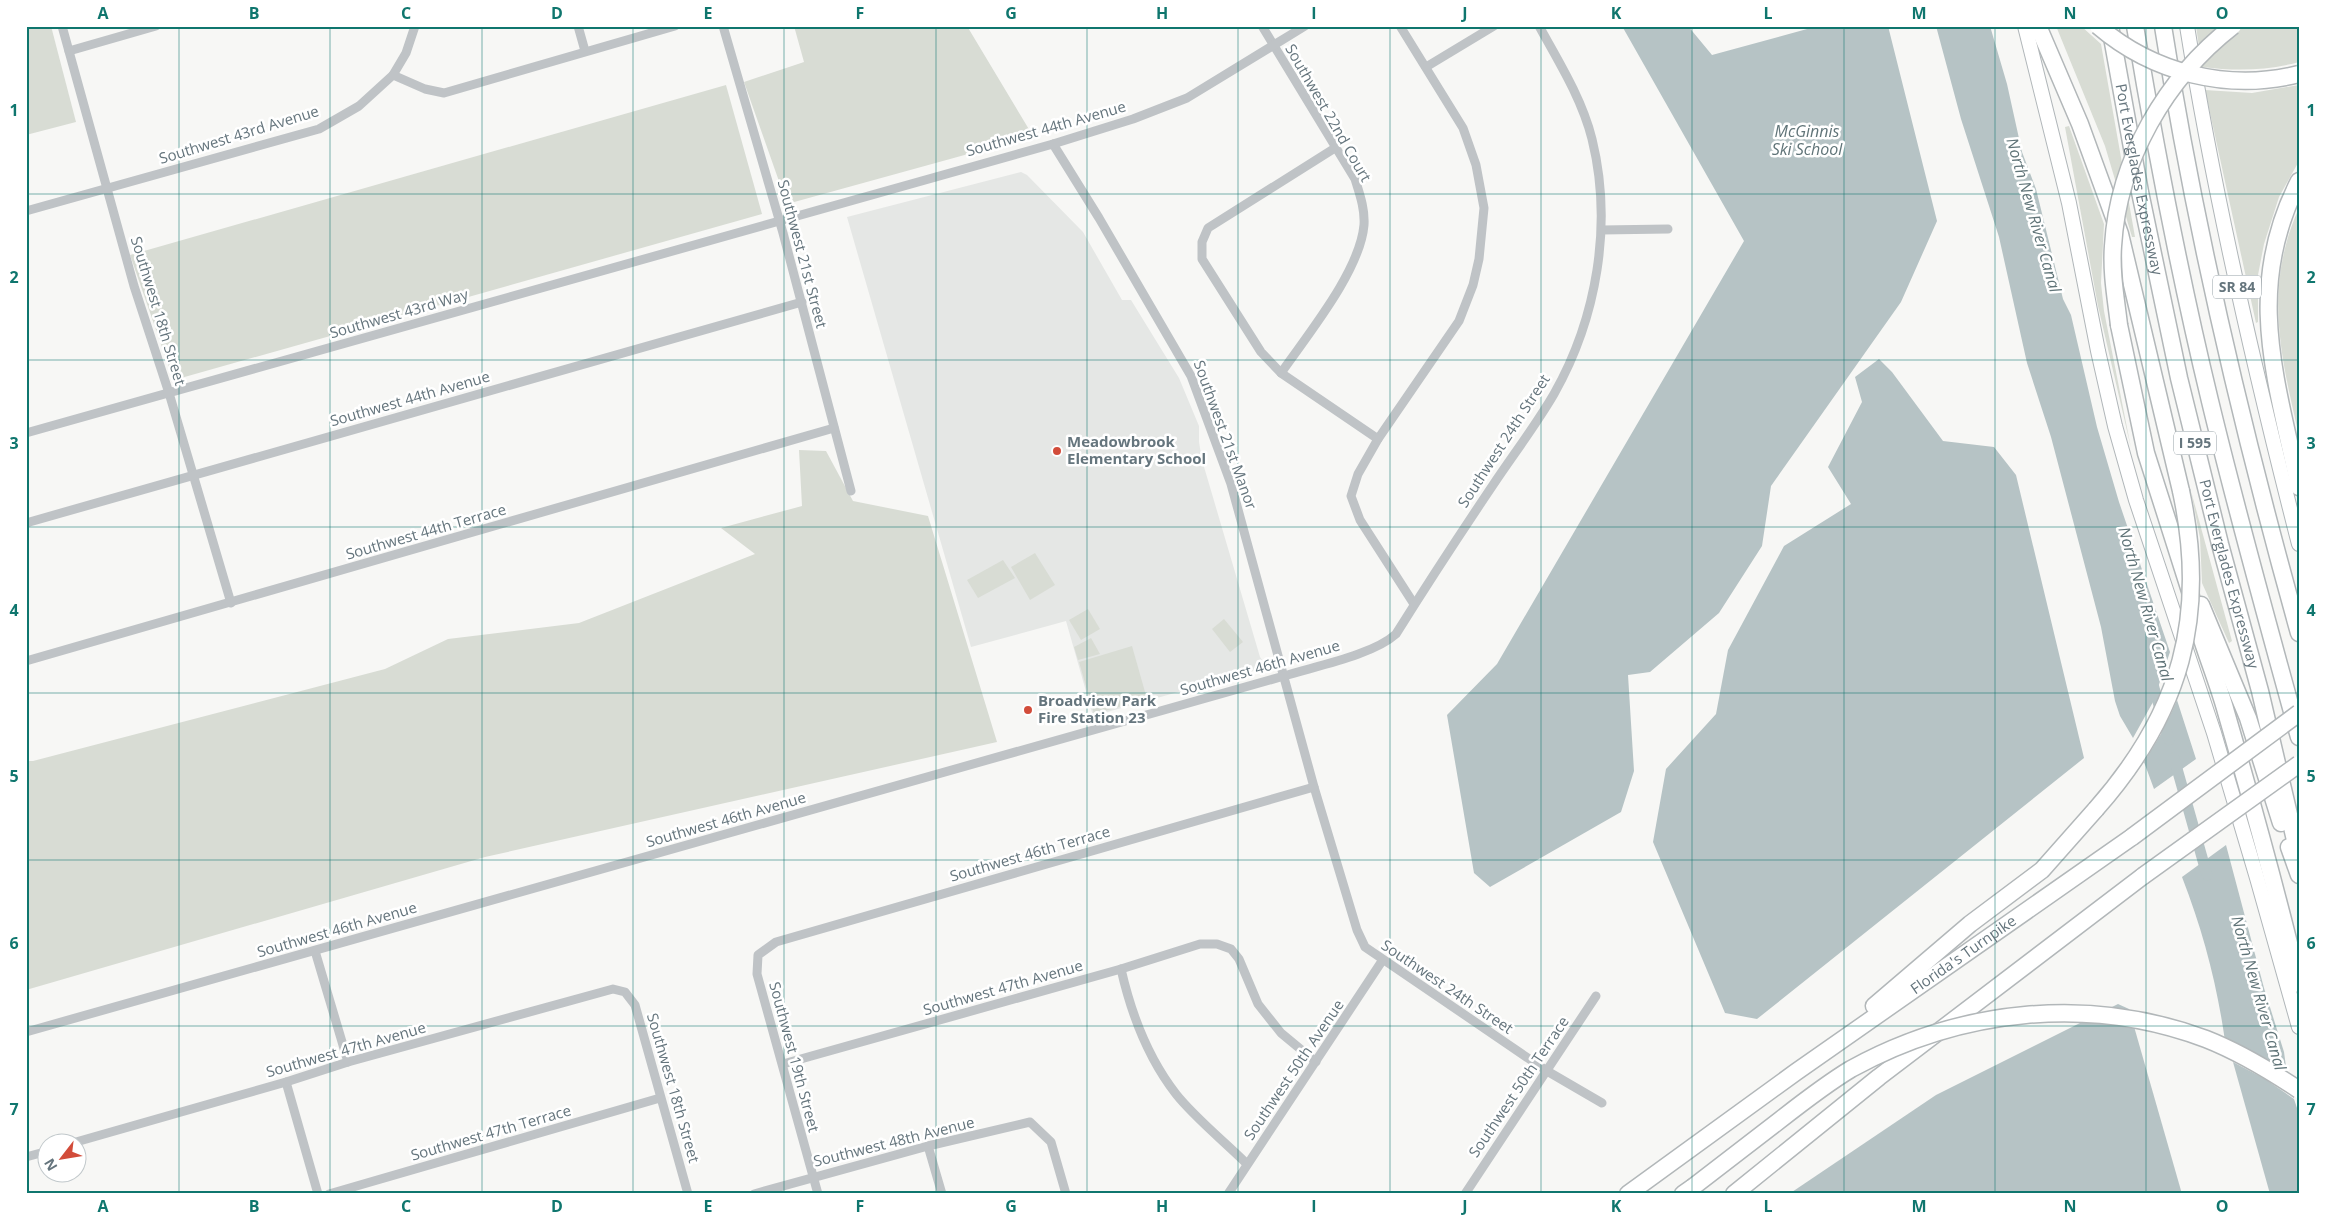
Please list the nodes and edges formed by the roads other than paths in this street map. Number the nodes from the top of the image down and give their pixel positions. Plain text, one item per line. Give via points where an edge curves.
1 (62, 26) edge
2 (156, 26) edge
3 (415, 26) edge
4 (578, 26) edge
5 (675, 26) edge
6 (723, 26) edge
7 (1262, 26) edge
8 (1305, 26) edge
9 (1400, 26) edge
10 (1494, 26) edge
11 (1539, 26) edge
12 (2025, 26) edge
13 (2038, 26) edge
14 (2098, 26) edge
15 (2110, 26) edge
16 (2135, 26) edge
17 (2163, 26) edge
18 (2187, 26) edge
19 (2233, 26) edge
20 (1273, 46) junction
21 (69, 51) junction
22 (585, 51) junction
23 (1426, 67) junction
24 (2299, 74) edge
25 (392, 75) junction
26 (1053, 144) junction
27 (1335, 148) junction
28 (2299, 181) edge
29 (106, 188) junction
30 (26, 211) edge
31 (780, 220) junction
32 (1668, 229) dead end
33 (1602, 230) junction
34 (802, 302) junction
35 (1281, 373) junction
36 (169, 393) junction
37 (834, 428) junction
38 (26, 434) edge
39 (1378, 439) junction
40 (192, 476) junction
41 (2299, 487) edge
42 (851, 491) dead end
43 (26, 523) edge
44 (2299, 544) edge
45 (2190, 591) junction
46 (231, 603) junction
47 (1414, 604) junction
48 (2299, 633) edge
49 (26, 661) edge
50 (1284, 676) junction
51 (2299, 714) edge
52 (2299, 737) edge
53 (2299, 764) edge
54 (1314, 787) junction
55 (2299, 856) edge
56 (2299, 875) edge
57 (315, 951) junction
58 (758, 955) joint
59 (1382, 961) junction
60 (1121, 969) junction
61 (2299, 984) edge
62 (625, 992) joint
63 (1596, 996) dead end
64 (2299, 1027) edge
65 (26, 1032) edge
66 (348, 1062) junction
67 (1316, 1062) junction
68 (783, 1064) junction
69 (1547, 1071) junction
70 (1796, 1072) junction
71 (286, 1082) junction
72 (2299, 1090) edge
73 (660, 1098) junction
74 (1602, 1103) dead end
75 (88, 1139) edge
76 (928, 1146) junction
77 (1248, 1164) junction
78 (813, 1176) junction
79 (1687, 1192) edge
80 (318, 1194) edge
81 (329, 1194) edge
82 (688, 1194) edge
83 (754, 1194) edge
84 (818, 1194) edge
85 (942, 1194) edge
86 (1066, 1194) edge
87 (1228, 1194) edge
88 (1465, 1194) edge
89 (1628, 1194) edge
90 (1734, 1194) edge

1 - 21 street, Southwest 18th Street
2 - 21 street
3 - 25 street via 406,53
4 - 22 street
5 - 22 street
6 - 31 street, Southwest 21st Street
7 - 20 street, Southwest 22nd Court
8 - 20 street, Southwest 44th Avenue
9 - 23 street
10 - 23 street
11 - 33 street, Southwest 24th Street via 1576,96 1592,138
12 - 64 main road via 2067,194 2120,445 2214,733
13 - 70 highway, bridge via 2084,133 2120,234 2181,491 2188,526 2192,588 2180,664 2166,702 2128,768 2042,870 1970,924
14 - 24 highway, bridge via 2123,46 2158,64 2212,79 2250,81
15 - 55 highway, Port Everglades Expressway / I 595 via 2177,369
16 - 52 highway via 2162,179 2209,399
17 - 48 highway via 2200,225 2232,373
18 - 44 main road, SR 84 via 2239,297
19 - 45 highway, bridge via 2179,80 2154,116 2136,151 2122,194 2113,245 2112,266 2119,325 2146,453
20 - 26 street, Southwest 44th Avenue via 1187,98
20 - 27 street, Southwest 22nd Court
21 - 29 street, Southwest 18th Street
22 - 25 street via 444,93
23 - 39 street via 1463,128 1476,165 1484,208 1479,259 1459,321
25 - 29 street, Southwest 43rd Avenue via 359,106 319,129
26 - 31 street, Southwest 44th Avenue
26 - 50 street, Southwest 21st Manor via 1191,376 1231,484
27 - 35 street, Southwest 22nd Court via 1355,180 1363,204 1364,226 1355,259
27 - 35 street via 1208,228 1202,242 1202,259 1261,352
28 - 41 highway via 2275,245 2267,302 2272,359
29 - 30 street, Southwest 43rd Avenue
29 - 36 street, Southwest 18th Street
31 - 34 street, Southwest 21st Street
31 - 36 street, Southwest 43rd Way
32 - 33 street
33 - 47 street, Southwest 24th Street via 1590,307 1554,394
34 - 37 street, Southwest 21st Street
34 - 40 street, Southwest 44th Avenue
35 - 39 street
36 - 38 street, Southwest 43rd Way
36 - 40 street, Southwest 18th Street
37 - 42 street, Southwest 21st Street
37 - 46 street, Southwest 44th Terrace
39 - 47 street via 1358,474 1351,496 1360,520
40 - 43 street, Southwest 44th Avenue
40 - 46 street, Southwest 18th Street
45 - 56 highway via 2201,605 2235,683
45 - 61 highway via 2262,836
46 - 49 street, Southwest 44th Terrace
47 - 50 street, Southwest 46th Avenue via 1396,634 1381,645
50 - 54 street, Southwest 24th Street
50 - 57 street, Southwest 46th Avenue
51 - 70 highway, Florida's Turnpike, bridge via 2132,837
53 - 90 highway, bridge via 2144,876 1879,1078
54 - 58 street, Southwest 46th Terrace via 776,942
54 - 59 street, Southwest 24th Street via 1357,930 1364,947
57 - 65 street, Southwest 46th Avenue
57 - 66 street
58 - 68 street, Southwest 19th Street via 757,974
59 - 67 street, Southwest 50th Avenue
59 - 69 street, Southwest 24th Street
60 - 67 street, Southwest 47th Avenue via 1200,944 1217,944 1231,949 1239,959 1258,1004 1280,1033
60 - 68 street, Southwest 47th Avenue
60 - 77 street via 1140,1031 1176,1095
62 - 66 street, Southwest 47th Avenue via 614,989
62 - 73 street, Southwest 18th Street via 636,1005
63 - 69 street, Southwest 50th Terrace
66 - 71 street, Southwest 47th Avenue
67 - 77 street, Southwest 50th Avenue
68 - 78 street, Southwest 19th Street
69 - 74 street, Southwest 24th Street
69 - 88 street, Southwest 50th Terrace
70 - 89 highway, Florida's Turnpike
71 - 75 street, Southwest 47th Avenue
71 - 80 street
72 - 79 highway, bridge via 2231,1050 2182,1031 2124,1017 2048,1012 1989,1019 1903,1044 1850,1070
73 - 81 street, Southwest 47th Terrace
73 - 82 street, Southwest 18th Street
76 - 78 street, Southwest 48th Avenue
76 - 85 street
76 - 86 street, Southwest 48th Avenue via 1030,1122 1051,1142
77 - 87 street, Southwest 50th Avenue
78 - 83 street, Southwest 48th Avenue
78 - 84 street, Southwest 19th Street

